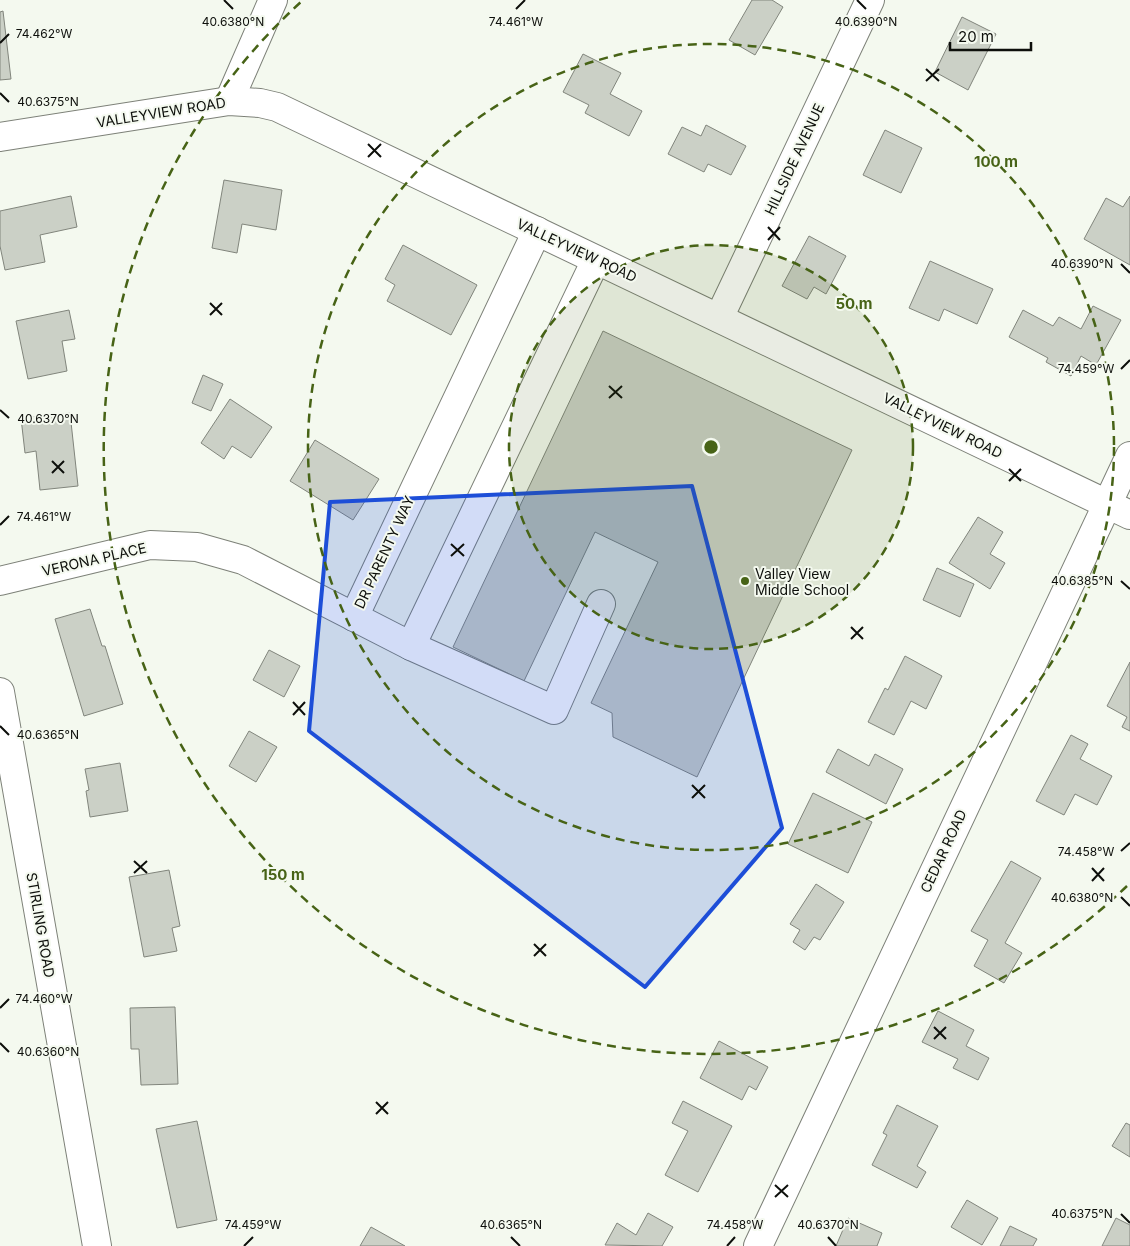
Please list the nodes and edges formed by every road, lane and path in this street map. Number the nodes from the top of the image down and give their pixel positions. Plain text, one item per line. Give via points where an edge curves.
1 (273, 0) edge
2 (870, 0) edge
3 (229, 101) junction
4 (0, 137) edge
5 (537, 231) junction
6 (596, 260) junction
7 (719, 318) junction
8 (1130, 456) edge
9 (1118, 509) edge
10 (0, 581) edge
11 (602, 604) dead end
12 (354, 617) junction
13 (411, 646) junction
14 (0, 692) edge
15 (97, 1246) edge
16 (758, 1246) edge

1 - 3 street
2 - 7 street, HILLSIDE AVENUE
3 - 4 street, VALLEYVIEW ROAD
3 - 5 street, VALLEYVIEW ROAD via 277,107
5 - 6 street, VALLEYVIEW ROAD
5 - 12 street, DR PARENTY WAY
6 - 7 street, VALLEYVIEW ROAD
6 - 13 street
7 - 9 street, VALLEYVIEW ROAD
8 - 9 street, CEDAR ROAD
9 - 16 street, CEDAR ROAD
10 - 12 street, VERONA PLACE via 150,545 197,547 243,560
11 - 13 street, DR PARENTY WAY via 554,710
12 - 13 street, DR PARENTY WAY
14 - 15 street, STIRLING ROAD

